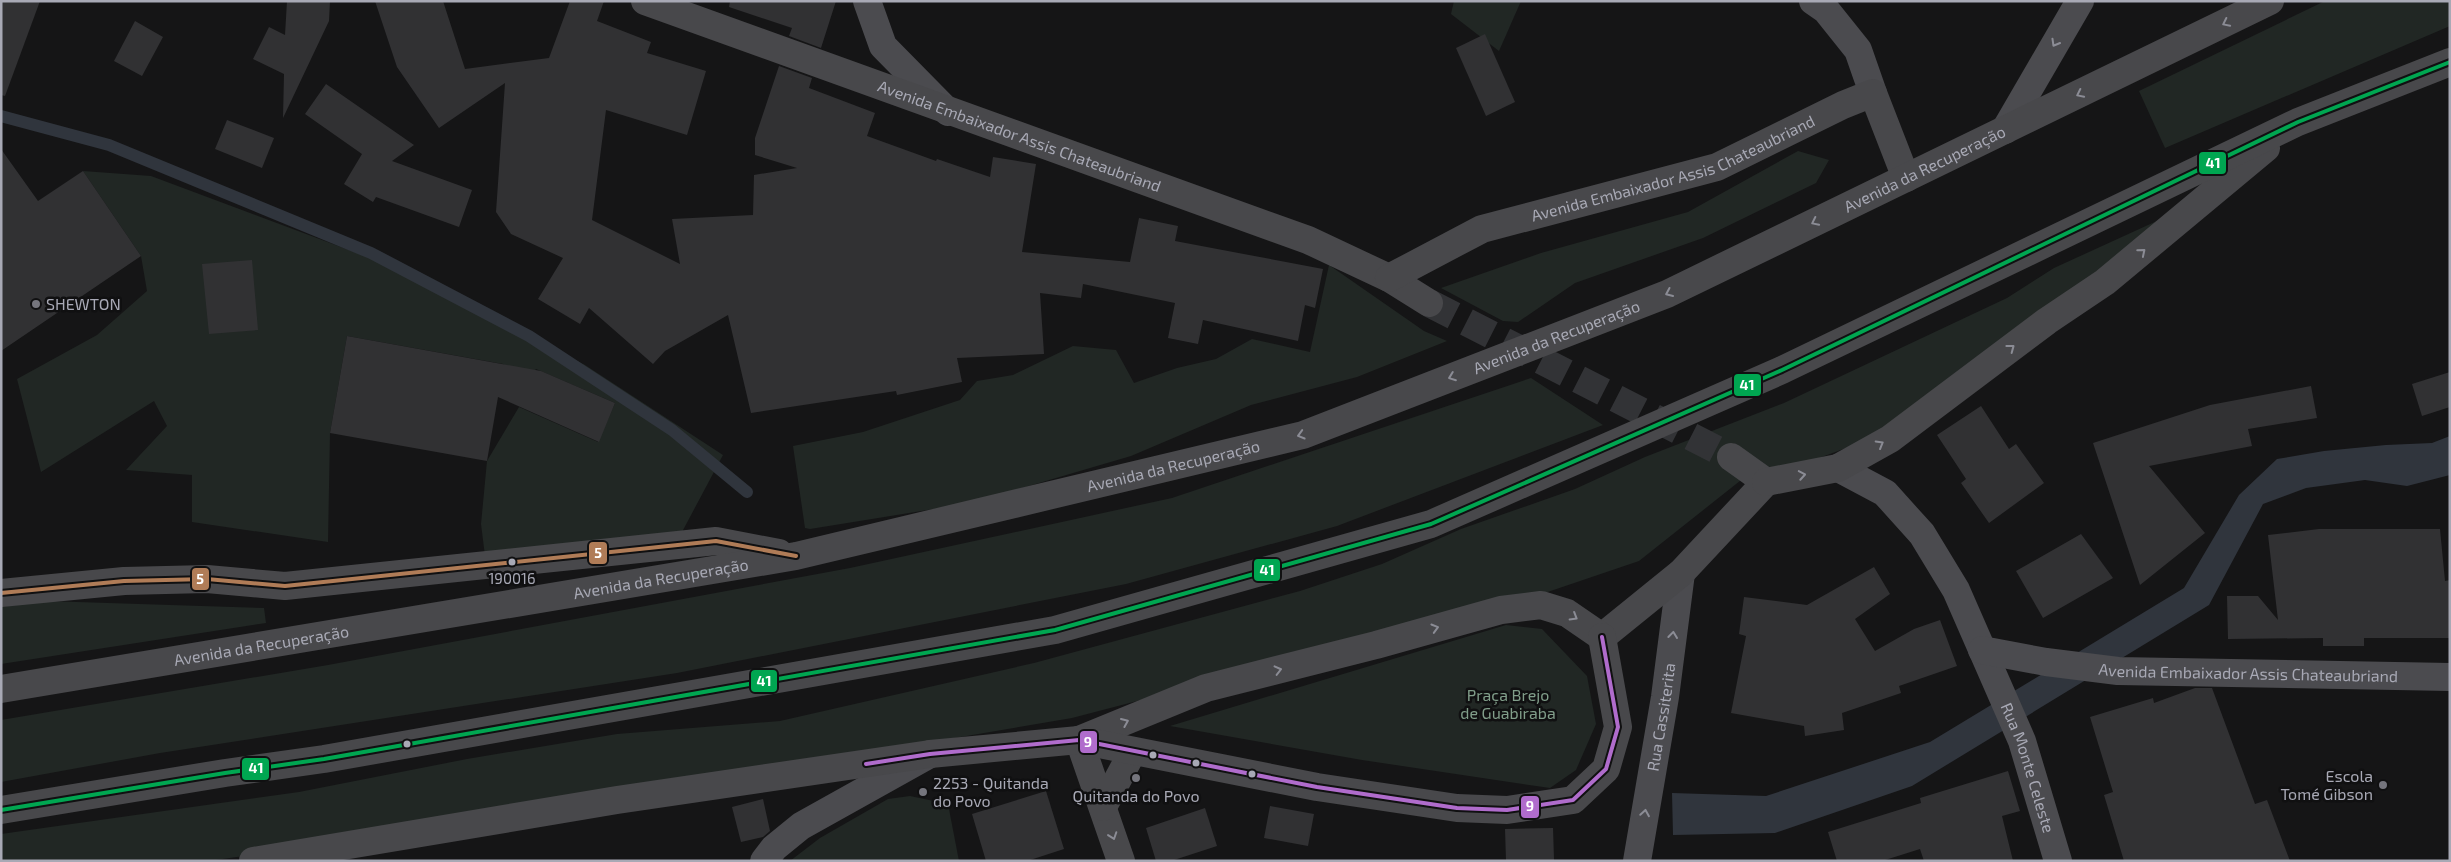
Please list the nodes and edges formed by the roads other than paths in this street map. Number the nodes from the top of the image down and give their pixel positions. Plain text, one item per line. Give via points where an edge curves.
1 (645, 1) edge
2 (867, 1) edge
3 (1813, 1) edge
4 (2080, 1) edge
5 (2270, 1) edge
6 (2450, 62) edge
7 (1873, 93) junction
8 (948, 112) junction
9 (2298, 122) junction
10 (2005, 130) junction
11 (1906, 178) junction
12 (1389, 278) junction
13 (1429, 303) tunnel mouth
14 (1731, 457) tunnel mouth
15 (1838, 468) junction
16 (1766, 482) junction
17 (796, 556) junction
18 (1681, 573) junction
19 (1, 593) edge
20 (1602, 637) junction
21 (1982, 650) junction
22 (2450, 677) edge
23 (1, 689) edge
24 (1080, 740) junction
25 (1133, 750) junction
26 (930, 754) junction
27 (1103, 807) junction
28 (1, 810) edge
29 (260, 860) edge
30 (764, 861) edge
31 (1121, 861) edge
32 (1637, 861) edge
33 (2058, 861) edge

1 - 8 main road, Avenida Embaixador Assis Chateaubriand
2 - 8 street via 883,46
3 - 7 street via 1826,10 1858,50
4 -> 10 street
5 -> 10 main road, Avenida da Recuperação
6 - 9 main road
7 - 11 main road
7 - 12 main road, Avenida Embaixador Assis Chateaubriand via 1717,167 1482,229
8 - 12 main road, Avenida Embaixador Assis Chateaubriand via 1308,240
15 -> 9 main road via 1890,439 2047,321 2105,282
9 - 28 main road via 1782,370 1431,524 1055,630 324,760
10 - 11 main road, Avenida da Recuperação
11 -> 17 main road, Avenida da Recuperação via 1667,294 1303,435
12 - 13 main road, Avenida Embaixador Assis Chateaubriand
14 - 16 main road
16 -> 15 main road
15 - 21 street via 1885,493 1922,534 1956,590
16 - 18 main road
17 - 19 main road via 716,541 285,586 179,579
17 - 23 main road, Avenida da Recuperação
18 - 20 main road
32 -> 18 street, Rua Cassiterita via 1665,697
24 -> 20 main road via 1206,688 1501,610 1542,605 1567,613
20 - 25 main road via 1618,727 1606,769 1573,800 1508,810 1458,808 1317,787
21 - 22 street, Avenida Embaixador Assis Chateaubriand via 2118,671
21 - 33 street, Rua Monte Celeste via 2022,740
24 - 25 main road
24 - 26 main road
24 - 27 main road
25 - 27 main road
26 - 29 main road via 617,800
26 - 30 street via 802,826 774,848
27 -> 31 main road

